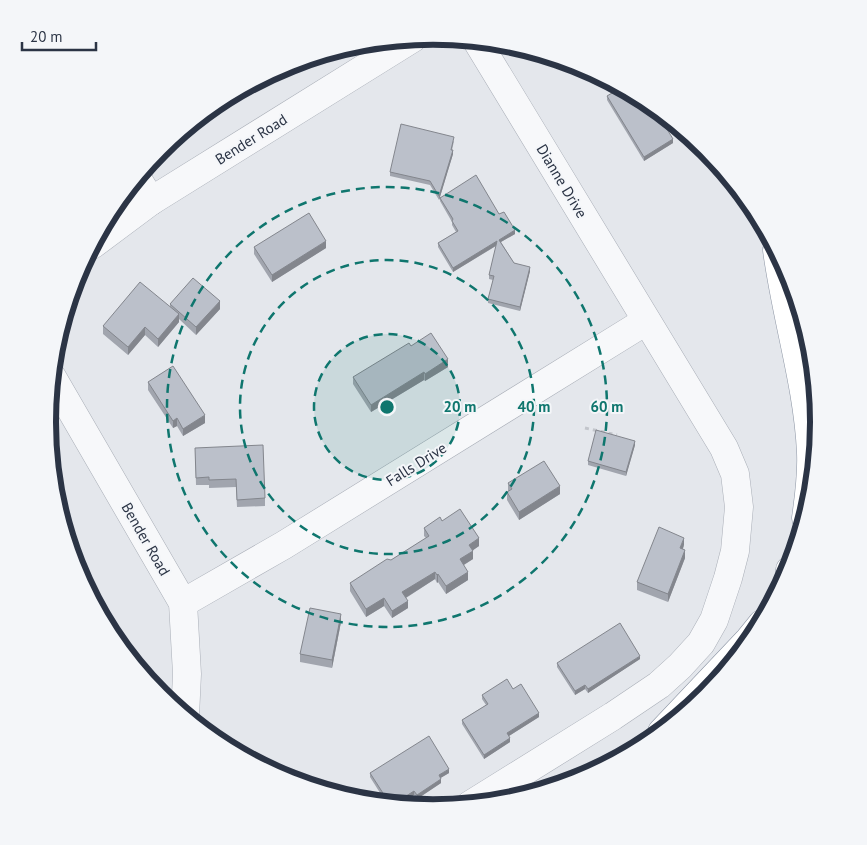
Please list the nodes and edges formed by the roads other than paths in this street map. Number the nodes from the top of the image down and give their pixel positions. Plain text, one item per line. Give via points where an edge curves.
1 (399, 47) edge
2 (482, 48) edge
3 (141, 185) edge
4 (151, 201) junction
5 (107, 234) edge
6 (781, 276) edge
7 (646, 320) junction
8 (58, 387) edge
9 (810, 445) edge
10 (183, 603) junction
11 (185, 706) edge
12 (483, 797) edge

1 - 4 street, Bender Road
2 - 7 street, Dianne Drive
3 - 4 street
4 - 5 street, Bender Road
6 - 9 highway via 799,364
7 - 10 street, Falls Drive via 284,545
7 - 12 street, Dianne Drive via 724,448 735,474 739,507 735,551 714,620 702,643 659,685
8 - 10 street, Bender Road
10 - 11 street, Bender Road

